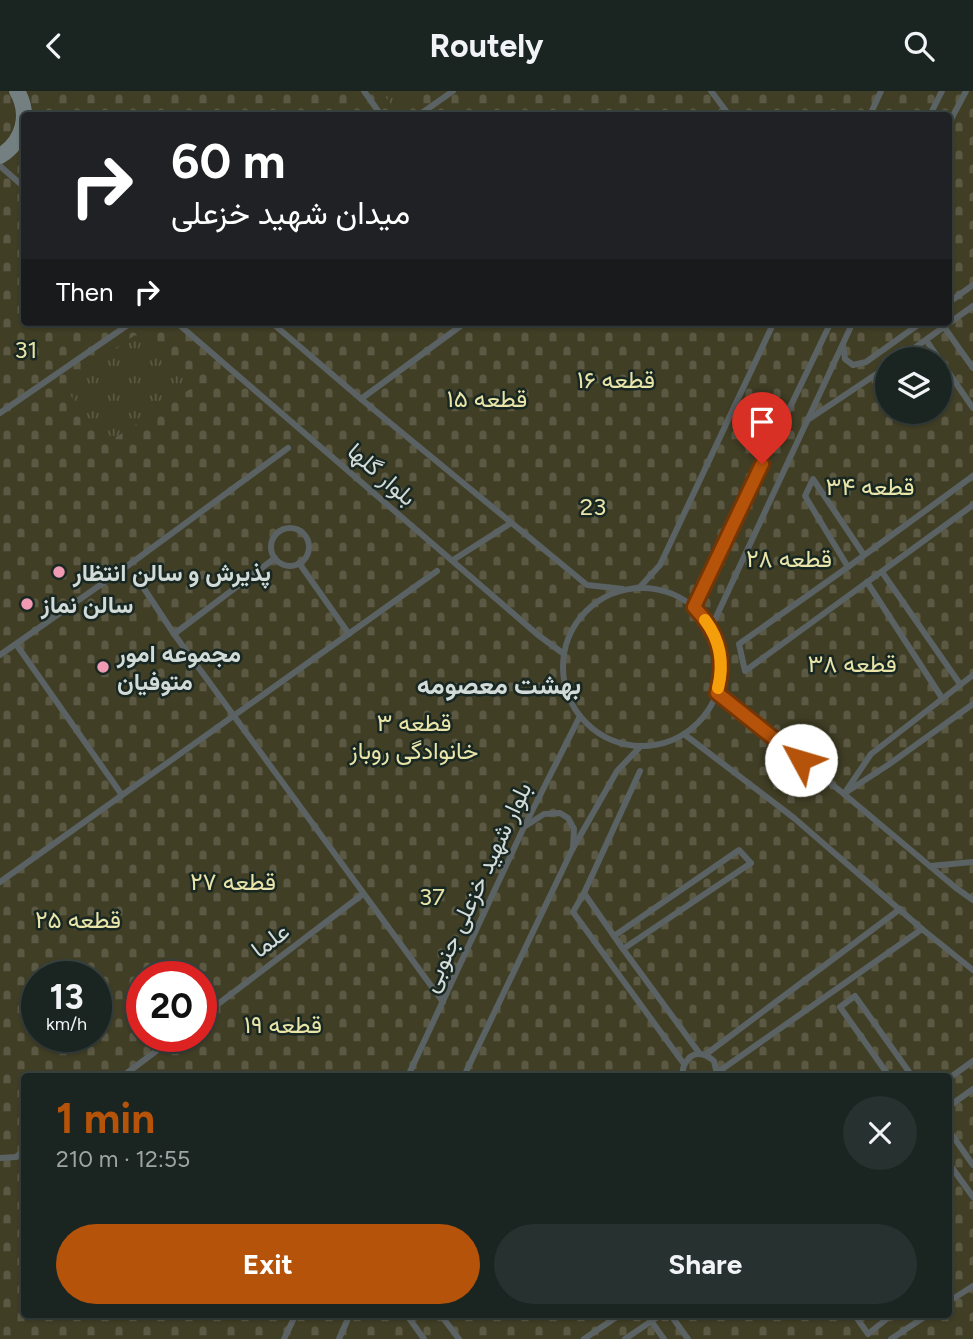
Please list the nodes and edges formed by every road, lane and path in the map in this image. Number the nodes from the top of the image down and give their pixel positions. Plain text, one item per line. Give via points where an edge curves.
1 (17, 91) edge
2 (364, 91) edge
3 (453, 91) edge
4 (711, 91) edge
5 (881, 91) edge
6 (942, 91) edge
7 (966, 91) edge
8 (28, 112) edge
9 (379, 112) edge
10 (423, 112) edge
11 (727, 112) edge
12 (871, 112) edge
13 (932, 112) edge
14 (952, 117) edge
15 (21, 132) edge
16 (0, 156) edge
17 (0, 166) edge
18 (21, 184) edge
19 (973, 285) edge
20 (952, 300) edge
21 (973, 306) edge
22 (952, 321) edge
23 (126, 326) edge
24 (181, 326) edge
25 (276, 326) edge
26 (460, 326) edge
27 (772, 326) edge
28 (829, 326) edge
29 (851, 326) edge
30 (916, 326) edge
31 (944, 327) joint
32 (926, 341) junction
33 (843, 344) junction
34 (917, 347) edge
35 (930, 347) edge
36 (973, 368) edge
37 (875, 374) edge
38 (952, 378) edge
39 (360, 399) junction
40 (973, 408) edge
41 (0, 413) edge
42 (807, 420) junction
43 (288, 448) dead end
44 (973, 476) edge
45 (973, 505) edge
46 (511, 523) junction
47 (864, 555) junction
48 (275, 558) junction
49 (453, 560) junction
50 (299, 563) junction
51 (848, 567) junction
52 (437, 571) dead end
53 (882, 572) junction
54 (867, 582) junction
55 (143, 587) dead end
56 (639, 588) junction
57 (625, 590) junction
58 (694, 607) junction
59 (711, 628) junction
60 (174, 634) junction
61 (349, 634) junction
62 (16, 644) junction
63 (564, 654) junction
64 (0, 655) edge
65 (973, 675) edge
66 (960, 684) junction
67 (717, 693) junction
68 (942, 698) junction
69 (973, 704) edge
70 (233, 716) junction
71 (580, 716) junction
72 (684, 734) junction
73 (641, 746) junction
74 (640, 771) dead end
75 (844, 794) junction
76 (122, 795) junction
77 (524, 827) junction
78 (572, 849) junction
79 (973, 862) edge
80 (930, 866) junction
81 (0, 882) edge
82 (584, 893) junction
83 (363, 894) junction
84 (973, 900) edge
85 (900, 909) junction
86 (922, 929) junction
87 (614, 936) junction
88 (623, 949) junction
89 (973, 970) edge
90 (443, 1002) junction
91 (217, 1005) edge
92 (155, 1052) edge
93 (703, 1054) junction
94 (973, 1061) edge
95 (684, 1064) junction
96 (127, 1073) edge
97 (409, 1073) edge
98 (465, 1073) edge
99 (681, 1073) edge
100 (717, 1073) edge
101 (718, 1073) edge
102 (886, 1073) edge
103 (910, 1073) edge
104 (952, 1076) edge
105 (973, 1089) edge
106 (952, 1104) edge
107 (952, 1135) edge
108 (21, 1153) edge
109 (0, 1158) edge
110 (973, 1164) edge
111 (952, 1168) edge
112 (973, 1197) edge
113 (973, 1286) edge
114 (952, 1299) edge
115 (288, 1318) edge
116 (294, 1318) edge
117 (349, 1318) edge
118 (410, 1318) edge
119 (443, 1318) edge
120 (615, 1318) edge
121 (649, 1318) edge
122 (656, 1318) edge
123 (673, 1318) edge
124 (857, 1318) edge
125 (888, 1318) edge
126 (923, 1318) edge
127 (652, 1321) junction
128 (292, 1323) junction
129 (284, 1339) edge
130 (339, 1339) edge
131 (424, 1339) edge
132 (459, 1339) edge
133 (584, 1339) edge
134 (625, 1339) edge
135 (664, 1339) edge
136 (688, 1339) edge
137 (891, 1339) edge

1 - 8 main road
2 - 9 lane
3 - 10 lane
4 - 11 lane
5 - 12 lane
6 - 13 lane
7 - 14 lane
15 - 16 main road
17 - 18 lane
19 - 20 lane
21 - 22 lane
23 - 41 lane
24 - 49 lane, بلوار گلها
25 - 39 lane, بلوار گلها
26 - 39 lane
27 - 56 lane via 660,565
28 - 58 lane
29 - 33 lane
30 - 33 lane via 866,362 853,365 845,359
31 - 32 lane
31 - 36 lane
32 - 34 lane
32 - 35 lane
33 - 42 lane
37 - 42 lane
38 - 40 lane
39 - 46 lane, بلوار گلها
42 - 59 lane
43 - 62 lane
44 - 47 lane
45 - 53 lane
46 - 49 lane
46 - 57 lane, بلوار گلها via 587,585
47 - 51 lane
47 - 51 lane via 813,479 805,496
48 - 50 lane via 285,565
48 - 50 lane via 271,547 275,535 291,528 302,533 308,543 307,555
48 - 60 lane
49 - 63 lane, بلوار گلها
50 - 61 lane
51 - 54 lane via 738,644 745,671
52 - 61 lane
53 - 54 lane
53 - 66 lane
54 - 68 lane
55 - 60 lane
56 - 57 lane
56 - 58 lane via 677,596
57 - 63 lane via 596,602 575,625
58 - 59 lane
59 - 67 lane via 721,667
60 - 70 lane
61 - 70 lane
62 - 64 lane
62 - 76 lane
63 - 71 lane via 563,676
65 - 66 lane
66 - 68 lane
67 - 72 lane via 698,723
67 - 75 lane
68 - 75 lane via 871,754
69 - 75 lane
70 - 76 lane
70 - 83 lane
71 - 73 lane via 607,737
71 - 77 lane, بلوار شهید خزعلی جنوبی
72 - 73 lane
72 - 85 lane via 794,818
73 - 78 lane via 617,771
74 - 82 lane
75 - 80 lane
76 - 81 lane
77 - 78 lane via 544,814 560,813 574,829
77 - 90 lane, بلوار شهید خزعلی جنوبی
78 - 98 lane
79 - 80 lane
80 - 84 lane
82 - 87 lane
82 - 95 lane via 573,912
83 - 90 lane
83 - 91 lane, علما
85 - 86 lane
85 - 93 lane
86 - 89 lane
86 - 101 lane
87 - 88 lane
87 - 88 lane via 739,850 751,863
88 - 93 lane
90 - 97 lane, بلوار شهید خزعلی جنوبی
92 - 96 lane
93 - 95 lane
93 - 100 lane via 715,1062
94 - 104 lane
95 - 99 lane
102 - 103 lane via 840,1007 855,996
105 - 106 lane
107 - 110 lane
108 - 109 lane
111 - 112 lane
113 - 114 lane
115 - 128 lane
116 - 128 lane
117 - 130 lane
118 - 131 lane
119 - 132 lane
120 - 133 lane
121 - 127 lane
122 - 127 lane
123 - 136 lane
124 - 125 lane via 868,1334
126 - 137 lane
127 - 134 lane
127 - 135 lane
128 - 129 lane

